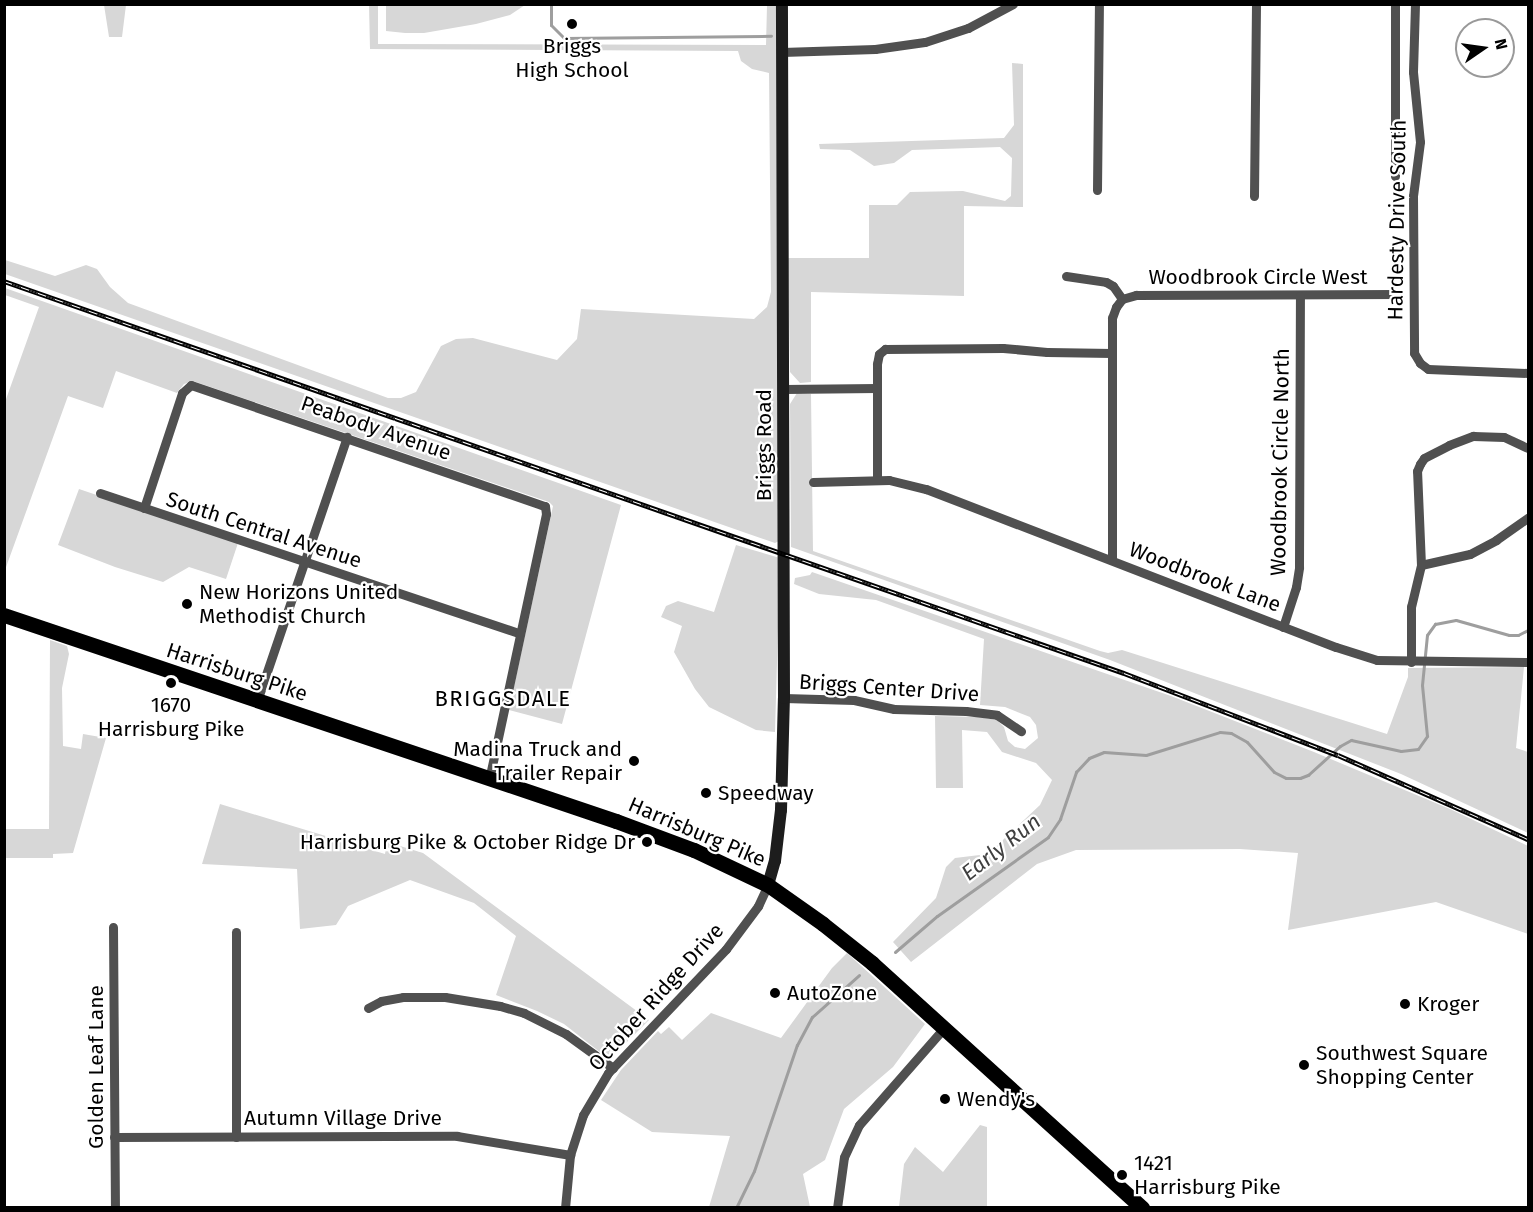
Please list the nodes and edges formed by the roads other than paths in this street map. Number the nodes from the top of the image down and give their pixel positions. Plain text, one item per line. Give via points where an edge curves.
1 (782, 4) edge
2 (1013, 4) edge
3 (1098, 4) edge
4 (1256, 4) edge
5 (1395, 4) edge
6 (1416, 4) edge
7 (782, 52) junction
8 (1395, 176) dead end
9 (1096, 190) dead end
10 (1254, 196) dead end
11 (1066, 276) dead end
12 (1398, 294) dead end
13 (1300, 296) junction
14 (1122, 299) junction
15 (1112, 353) junction
16 (1528, 373) edge
17 (784, 388) junction
18 (877, 388) junction
19 (347, 437) junction
20 (1528, 448) edge
21 (877, 480) junction
22 (813, 482) dead end
23 (100, 493) dead end
24 (144, 508) junction
25 (1528, 518) edge
26 (1112, 560) junction
27 (304, 561) junction
28 (1421, 565) junction
29 (4, 615) edge
30 (1283, 627) junction
31 (519, 633) junction
32 (1420, 662) junction
33 (1528, 662) edge
34 (784, 698) junction
35 (257, 701) junction
36 (1022, 731) dead end
37 (490, 776) junction
38 (768, 885) junction
39 (113, 927) dead end
40 (236, 932) dead end
41 (368, 1008) dead end
42 (943, 1029) junction
43 (613, 1068) junction
44 (114, 1137) junction
45 (236, 1137) junction
46 (570, 1155) junction
47 (115, 1208) edge
48 (566, 1208) edge
49 (837, 1208) edge
50 (1142, 1208) edge

1 - 7 street, Briggs Road
2 - 7 street via 968,28 925,42 875,49
3 - 9 street
4 - 10 street
5 - 8 street
6 - 16 street, Hardesty Drive South via 1413,72 1420,142 1413,196 1414,353 1428,369
7 - 17 street, Briggs Road
11 - 14 street via 1106,282
12 - 13 street, Woodbrook Circle West
13 - 14 street, Woodbrook Circle West via 1136,295
13 - 30 street, Woodbrook Circle North via 1299,559 1296,587
14 - 15 street, Woodbrook Circle West via 1112,318
15 - 18 street via 888,348 878,357
15 - 26 street, Woodbrook Circle West
17 - 18 street
17 - 34 street, Briggs Road
18 - 21 street
19 - 24 street, Peabody Avenue via 195,385 188,386 182,393
19 - 27 street
19 - 31 street, Peabody Avenue via 541,504 547,510
20 - 28 street via 1504,437 1483,435 1460,440 1424,458 1417,471
21 - 22 street, Woodbrook Lane
21 - 26 street, Woodbrook Lane via 926,489
23 - 24 street, South Central Avenue
24 - 27 street, South Central Avenue
25 - 28 street via 1470,554
26 - 30 street, Woodbrook Lane
27 - 31 street, South Central Avenue
27 - 35 street
28 - 32 street via 1411,607
29 - 35 main road, Harrisburg Pike
30 - 32 street, Woodbrook Lane via 1357,655
31 - 37 street
32 - 33 street, Woodbrook Lane
34 - 36 street, Briggs Center Drive via 854,700 894,709 997,715
34 - 38 street, Briggs Road via 781,810
35 - 37 main road, Harrisburg Pike
37 - 38 main road, Harrisburg Pike via 694,850
38 - 42 main road, Harrisburg Pike via 853,947
38 - 43 street, October Ridge Drive via 758,906 726,949
39 - 44 street, Golden Leaf Lane
40 - 45 street
41 - 43 street via 403,997 445,997 500,1006 566,1034
42 - 49 street via 859,1125 844,1157
42 - 50 main road, Harrisburg Pike
43 - 46 street, October Ridge Drive via 583,1115
44 - 45 street, Autumn Village Drive
44 - 47 street, Golden Leaf Lane
45 - 46 street, Autumn Village Drive via 457,1136
46 - 48 street, October Ridge Drive

